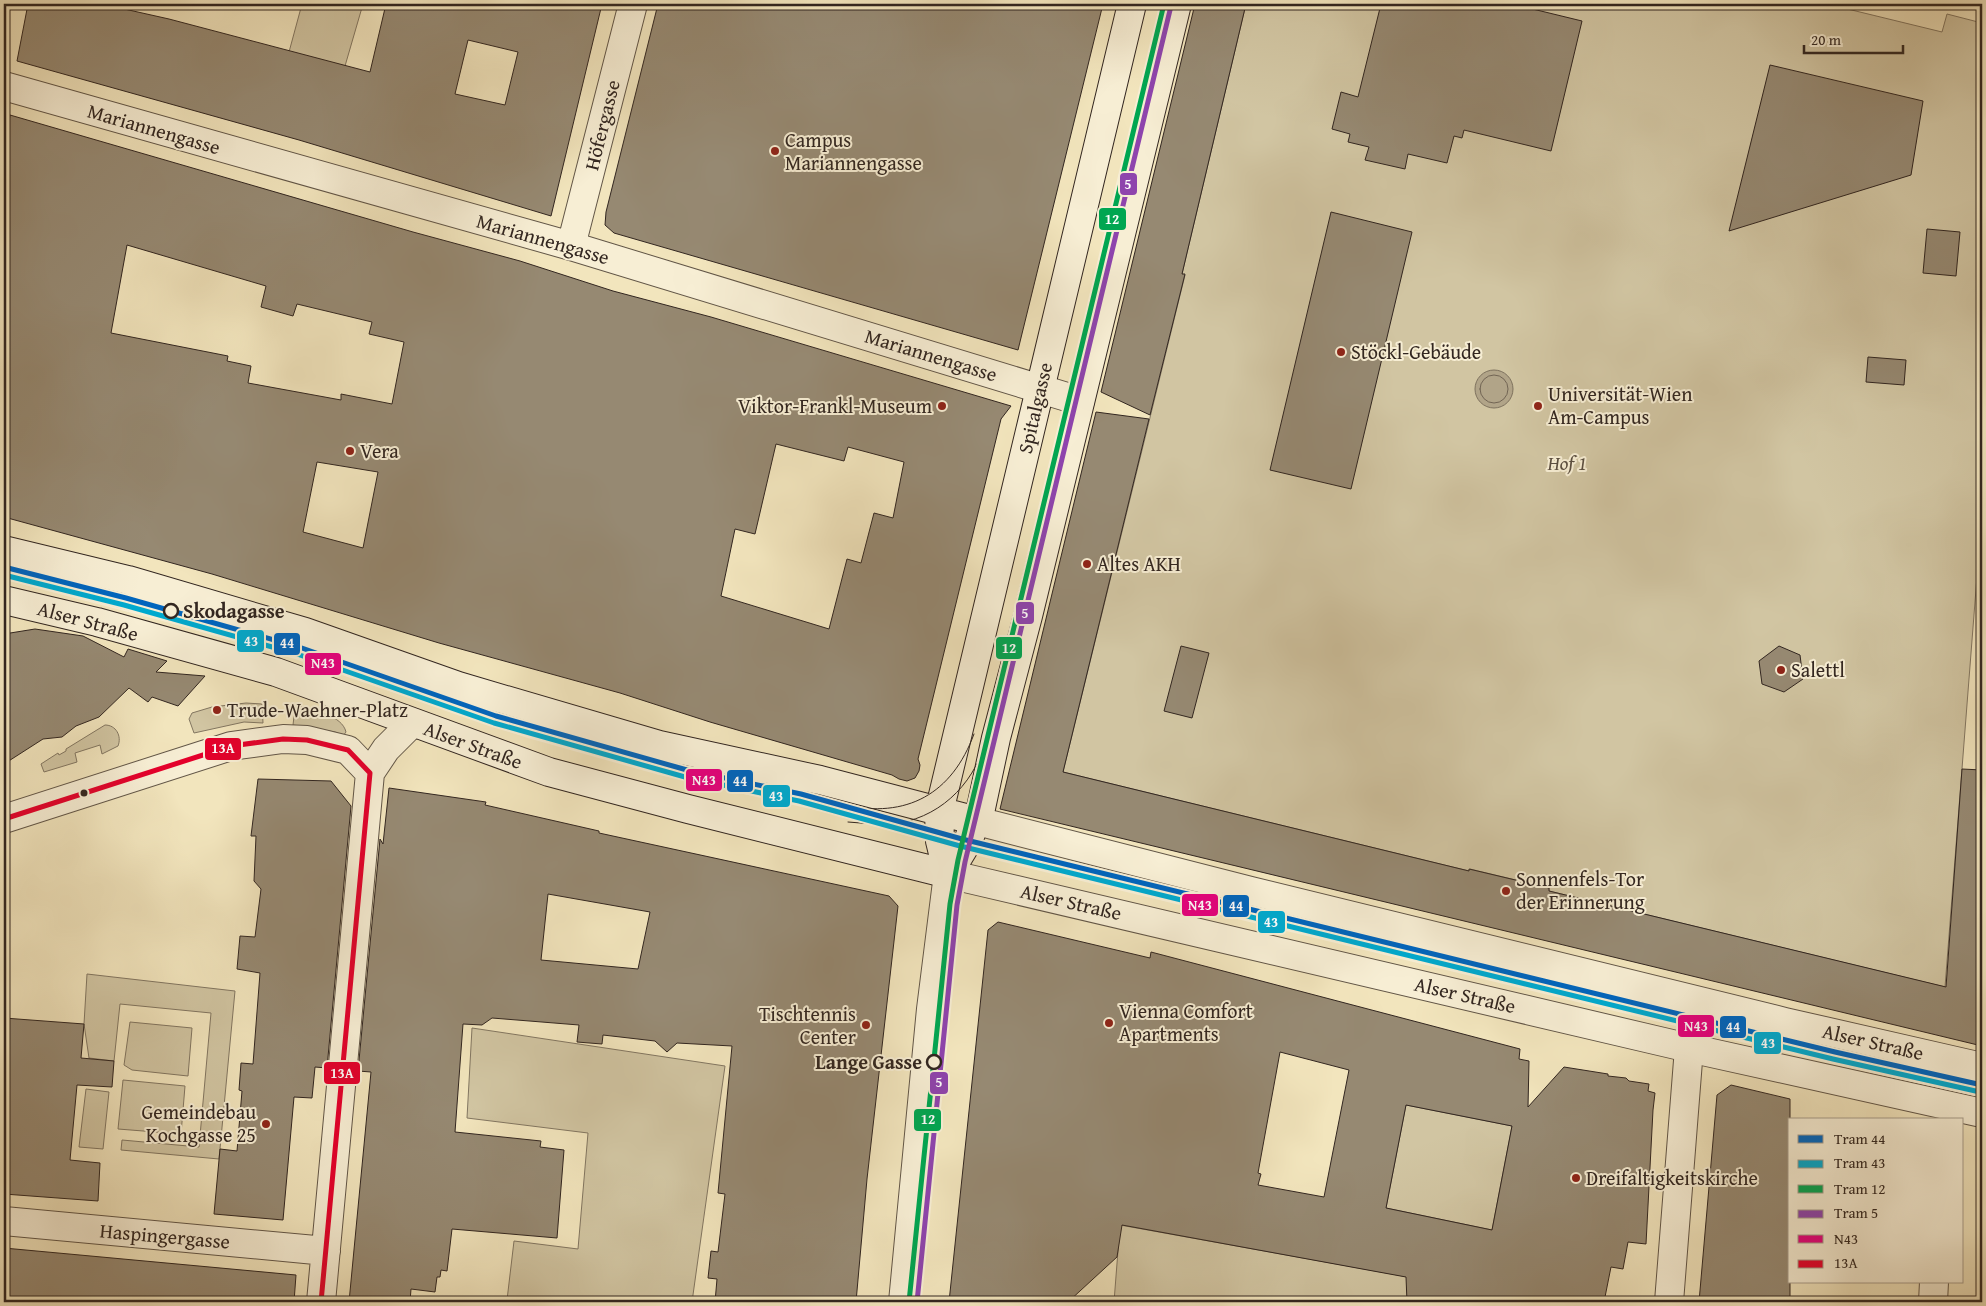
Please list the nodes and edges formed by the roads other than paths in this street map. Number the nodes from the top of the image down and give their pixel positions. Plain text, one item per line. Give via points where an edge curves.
1 (633, 4) edge
2 (1132, 4) edge
3 (1177, 4) edge
4 (4, 86) edge
5 (571, 246) junction
6 (1040, 388) junction
7 (1080, 401) junction
8 (4, 550) edge
9 (4, 600) edge
10 (412, 723) junction
11 (370, 773) junction
12 (939, 812) junction
13 (4, 819) edge
14 (977, 821) junction
15 (948, 874) junction
16 (1688, 1048) junction
17 (1982, 1067) edge
18 (1942, 1112) edge
19 (1982, 1113) edge
20 (4, 1221) edge
21 (326, 1251) junction
22 (1934, 1284) edge
23 (321, 1302) edge
24 (903, 1302) edge
25 (1669, 1302) edge
26 (1933, 1302) edge

1 - 5 street, Höfergasse
2 - 6 street, Spitalgasse
3 - 7 street, Spitalgasse
4 - 5 street, Mariannengasse
5 - 6 street, Mariannengasse
6 - 7 street, Mariannengasse
6 - 12 street, Spitalgasse
7 - 14 street, Spitalgasse
8 - 12 street, Alser Straße via 128,580 305,632 458,686 659,745 820,780
9 - 10 street, Alser Straße via 276,672
10 - 11 street via 386,749
10 - 15 street, Alser Straße via 549,772
11 - 13 street via 348,750 308,740 283,739 231,746
11 - 21 street
12 - 14 street, Alser Straße
12 - 15 street via 940,841
14 - 15 street
14 - 17 street, Alser Straße via 1270,896
15 - 16 street, Alser Straße
15 - 24 street
16 - 18 street, Alser Straße
16 - 25 street
18 - 19 street, Alser Straße
20 - 21 street, Haspingergasse
21 - 23 street
22 - 26 street

